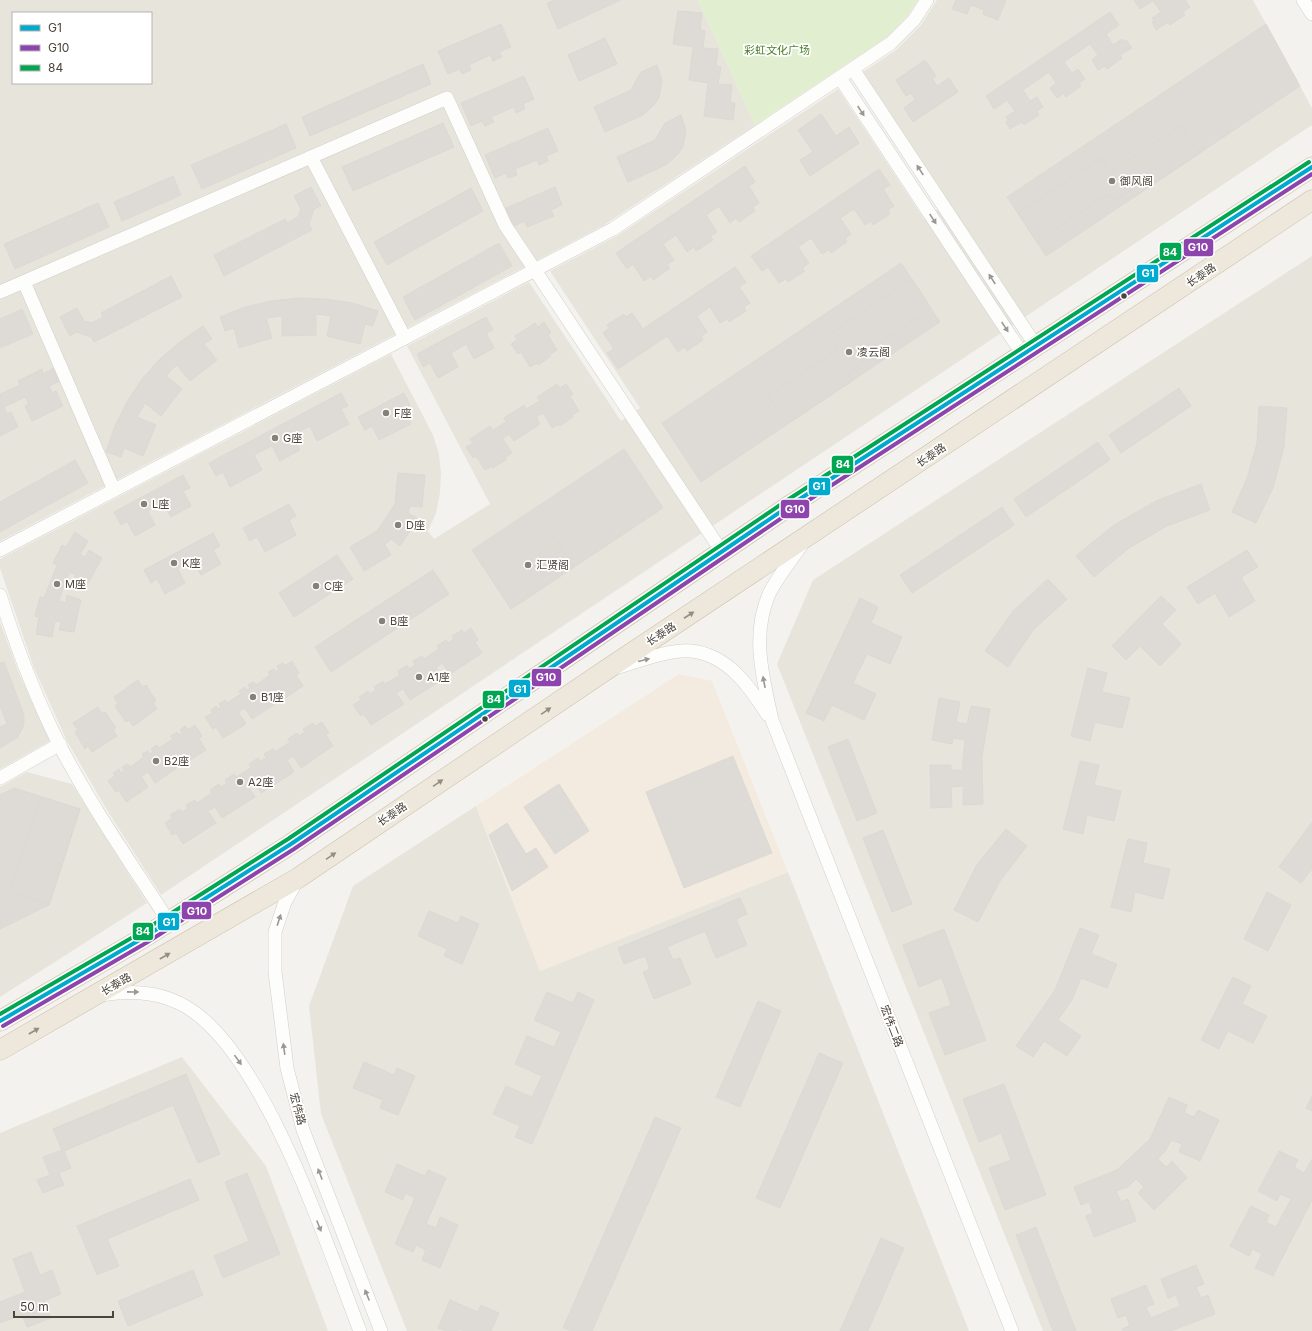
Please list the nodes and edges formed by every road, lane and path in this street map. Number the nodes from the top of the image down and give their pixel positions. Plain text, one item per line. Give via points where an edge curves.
1 (927, 0) edge
2 (853, 69) junction
3 (840, 78) junction
4 (1312, 155) edge
5 (311, 157) junction
6 (1306, 171) edge
7 (1310, 203) edge
8 (535, 270) junction
9 (24, 282) junction
10 (0, 292) edge
11 (404, 338) junction
12 (1030, 351) junction
13 (114, 490) junction
14 (806, 538) junction
15 (0, 550) edge
16 (722, 552) junction
17 (0, 595) edge
18 (606, 670) junction
19 (772, 720) junction
20 (60, 744) junction
21 (0, 778) edge
22 (298, 878) junction
23 (169, 922) junction
24 (95, 996) junction
25 (0, 1021) edge
26 (0, 1050) edge
27 (360, 1331) edge
28 (381, 1331) edge
29 (1012, 1331) edge

1 - 2 street via 914,20 892,43
2 - 3 street
12 -> 2 street
3 - 8 street via 613,230
3 -> 12 street
4 - 6 highway
5 - 8 street via 448,98 506,226
5 - 9 street
5 - 11 street
6 - 12 highway
7 - 14 highway, 长泰路
8 - 11 street
8 - 16 street
9 - 10 street
9 - 13 street
11 - 13 street
12 - 16 highway
13 - 15 street
18 -> 14 highway, 长泰路
19 -> 14 street via 760,661 759,636 762,615 770,594
16 - 23 highway via 291,844
17 - 20 street via 26,671
18 -> 19 street via 672,653 691,651 710,657 734,670 750,687
22 -> 18 highway, 长泰路
19 - 29 street, 宏伟二路
20 - 21 street
20 - 23 street via 86,791
24 -> 22 highway, 长泰路
28 -> 22 street, 宏伟路 via 303,1130 287,1068 275,972 276,932 285,902
23 - 25 highway
26 -> 24 highway, 长泰路
24 -> 27 street, 宏伟路 via 146,992 179,1003 201,1018 224,1042 249,1075 283,1137

